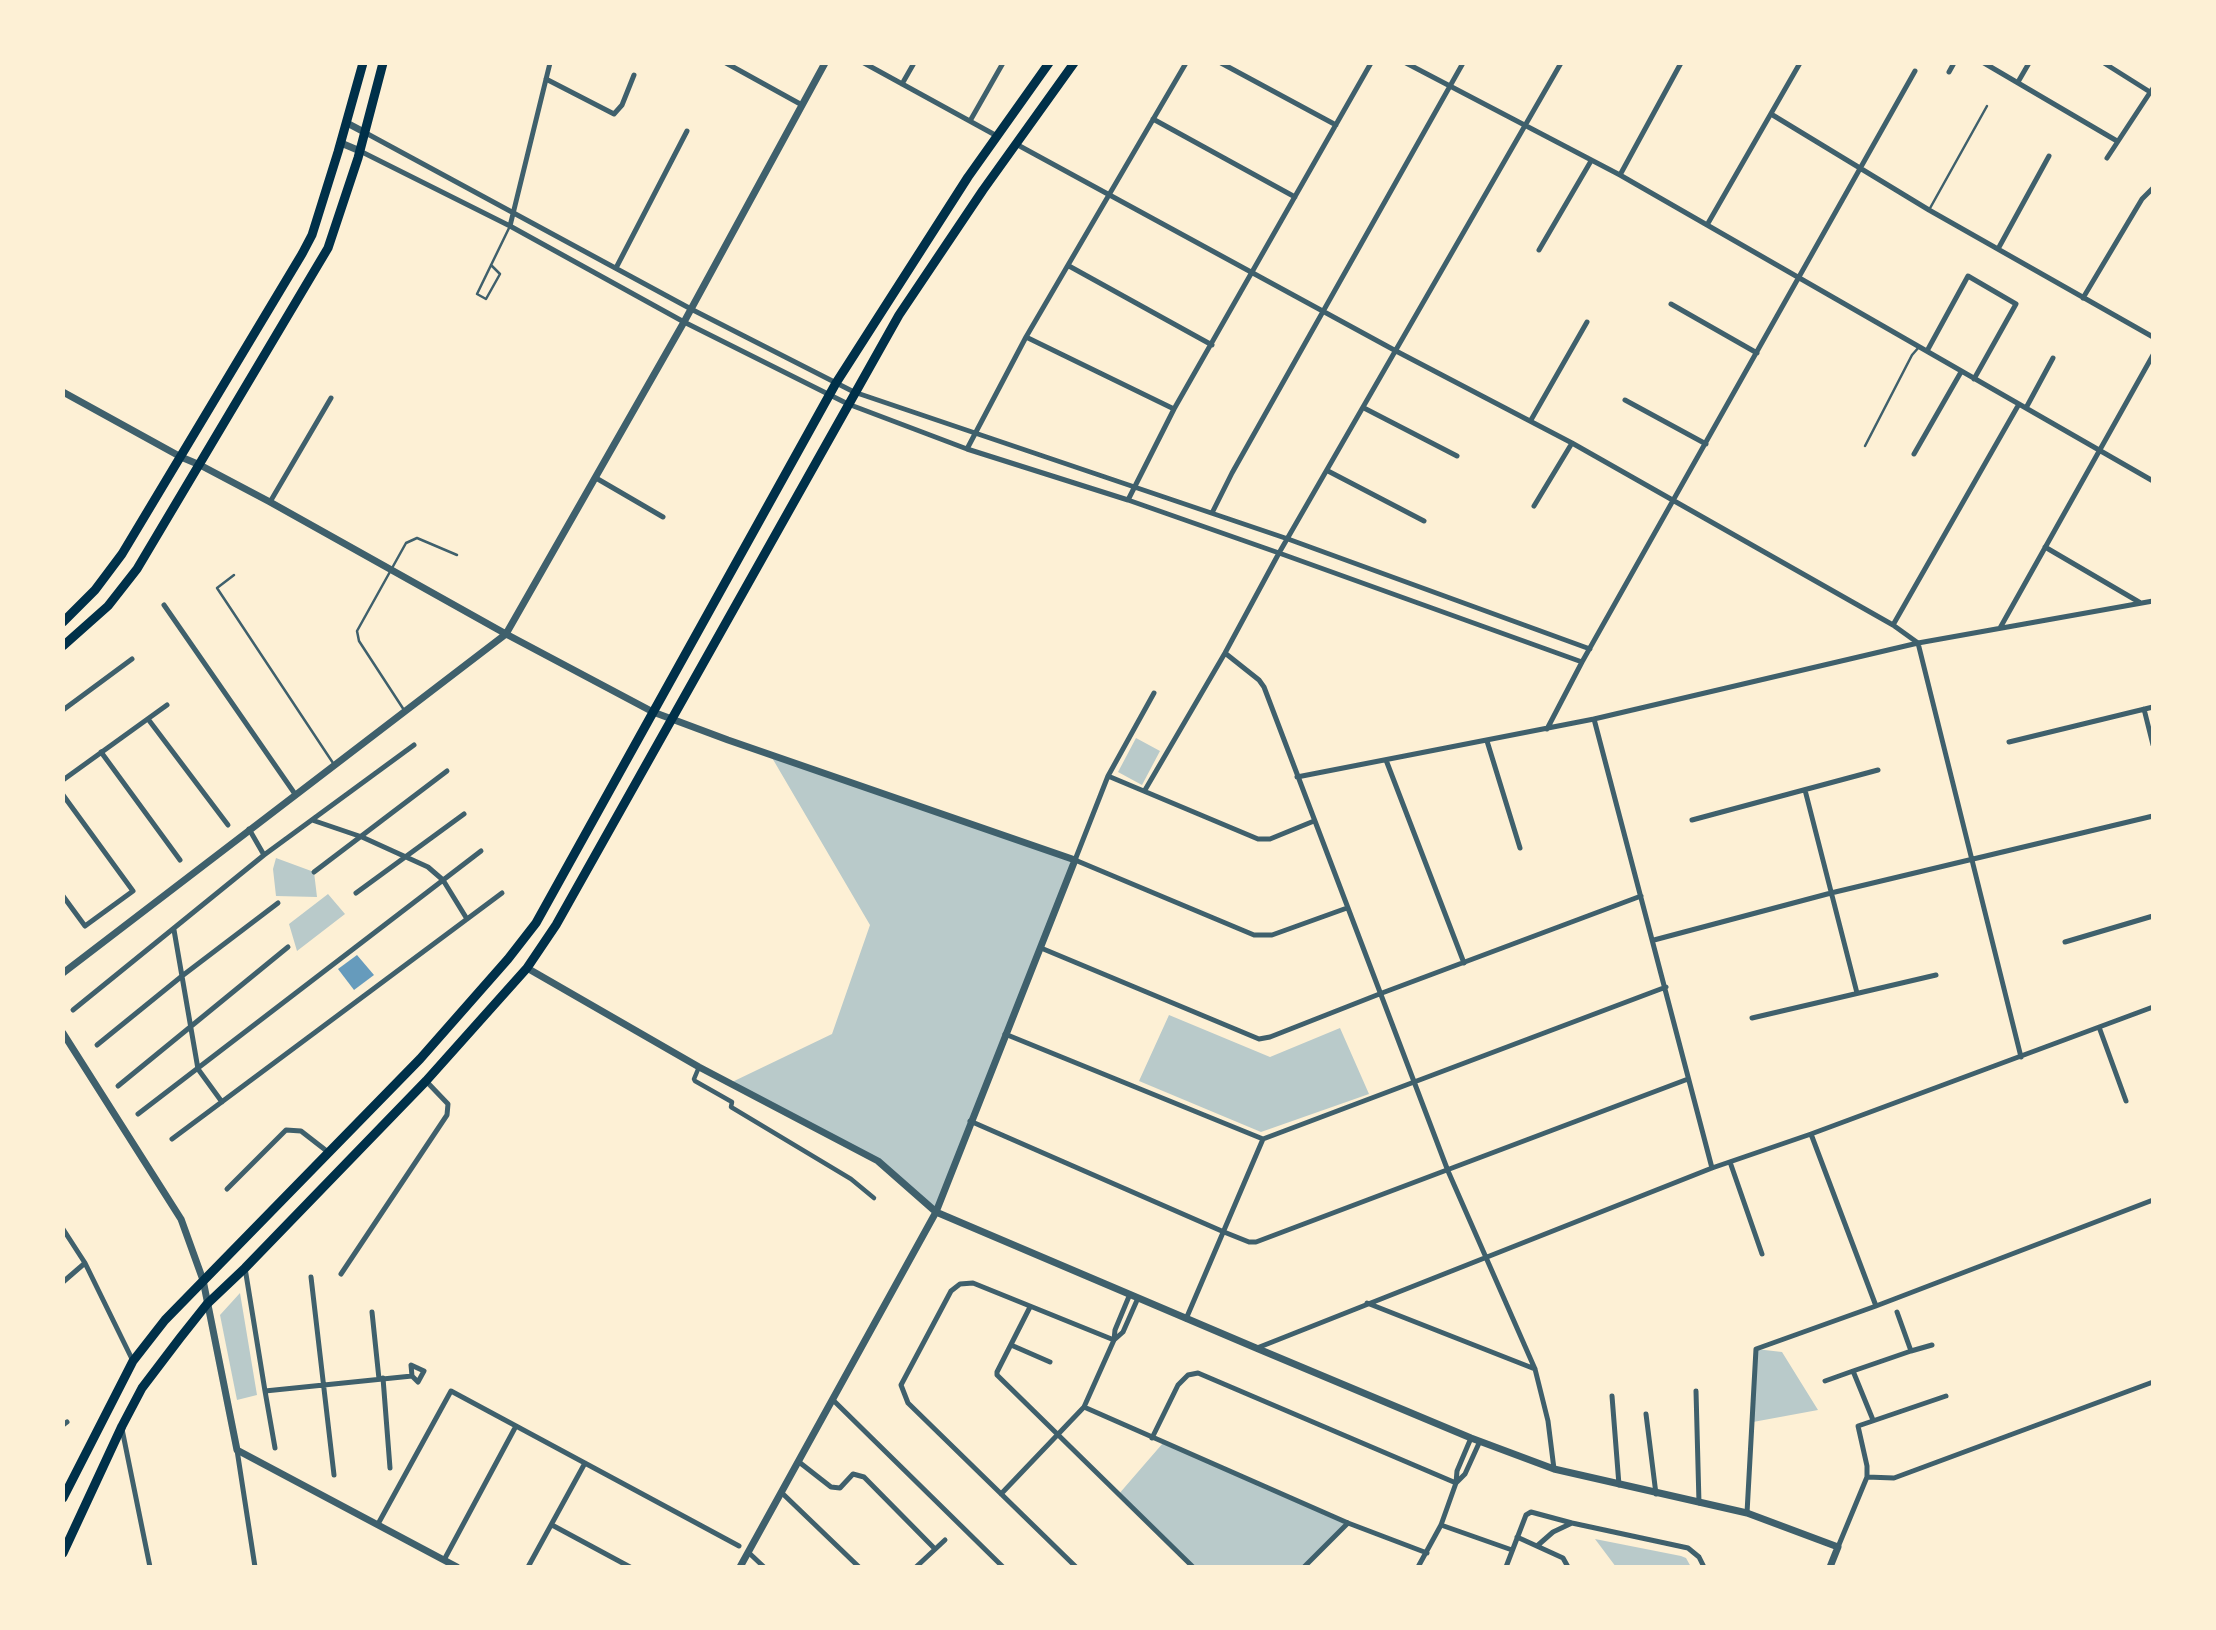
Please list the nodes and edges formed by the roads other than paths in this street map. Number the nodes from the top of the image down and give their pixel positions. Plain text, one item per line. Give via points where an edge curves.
1 (363, 63) edge
2 (383, 63) edge
3 (550, 63) edge
4 (726, 63) edge
5 (825, 63) edge
6 (864, 63) edge
7 (914, 63) edge
8 (1003, 63) edge
9 (1049, 63) edge
10 (1074, 63) edge
11 (1186, 63) edge
12 (1221, 63) edge
13 (1371, 63) edge
14 (1406, 63) edge
15 (1463, 63) edge
16 (1561, 63) edge
17 (1800, 63) edge
18 (1954, 63) edge
19 (1984, 63) edge
20 (2029, 63) edge
21 (2104, 63) edge
22 (1679, 64) edge
23 (1915, 71) dead end
24 (1949, 72) dead end
25 (634, 75) dead end
26 (546, 79) junction
27 (2018, 82) junction
28 (902, 84) junction
29 (1450, 87) junction
30 (2152, 90) edge
31 (802, 105) junction
32 (1987, 106) dead end
33 (1771, 114) junction
34 (1153, 119) junction
35 (970, 121) junction
36 (347, 123) junction
37 (1336, 125) junction
38 (1525, 127) junction
39 (687, 131) dead end
40 (364, 132) junction
41 (997, 136) junction
42 (2117, 141) junction
43 (341, 143) junction
44 (1017, 144) junction
45 (359, 151) junction
46 (2049, 156) dead end
47 (2107, 158) dead end
48 (1591, 161) junction
49 (1861, 167) junction
50 (1620, 175) junction
51 (2153, 188) edge
52 (1110, 195) junction
53 (1295, 197) junction
54 (1929, 209) junction
55 (514, 213) junction
56 (1707, 225) junction
57 (510, 226) junction
58 (1998, 249) junction
59 (1539, 250) dead end
60 (491, 265) junction
61 (1069, 266) junction
62 (616, 268) junction
63 (1252, 272) junction
64 (1799, 278) junction
65 (2083, 298) junction
66 (1671, 304) dead end
67 (691, 309) junction
68 (1323, 311) junction
69 (684, 322) junction
70 (1587, 322) dead end
71 (1026, 337) junction
72 (2153, 337) edge
73 (1212, 345) junction
74 (1919, 347) junction
75 (1396, 351) junction
76 (1927, 351) junction
77 (1757, 353) junction
78 (2153, 355) edge
79 (2053, 358) dead end
80 (1961, 372) junction
81 (1974, 379) junction
82 (836, 383) junction
83 (63, 392) edge
84 (854, 392) junction
85 (830, 395) junction
86 (331, 398) dead end
87 (1625, 400) dead end
88 (848, 404) junction
89 (2019, 404) junction
90 (1364, 408) junction
91 (2026, 408) junction
92 (1174, 409) junction
93 (1531, 420) junction
94 (974, 432) junction
95 (1572, 443) junction
96 (1706, 444) junction
97 (1865, 446) dead end
98 (967, 449) junction
99 (2100, 450) junction
100 (1914, 454) dead end
101 (1457, 456) dead end
102 (181, 457) junction
103 (200, 465) junction
104 (1328, 471) junction
105 (596, 478) junction
106 (2153, 481) edge
107 (1136, 486) junction
108 (1128, 500) junction
109 (270, 502) junction
110 (1674, 502) junction
111 (1534, 506) dead end
112 (1212, 513) junction
113 (663, 517) dead end
114 (1424, 521) dead end
115 (1288, 538) junction
116 (2045, 547) junction
117 (1279, 553) junction
118 (457, 555) dead end
119 (1350, 561) junction
120 (391, 568) junction
121 (234, 575) dead end
122 (1345, 577) junction
123 (1445, 596) junction
124 (2153, 601) edge
125 (2140, 603) junction
126 (164, 605) dead end
127 (1440, 611) junction
128 (63, 622) edge
129 (1894, 625) junction
130 (2000, 628) junction
131 (506, 634) junction
132 (1918, 643) junction
133 (63, 646) edge
134 (1590, 649) junction
135 (1225, 653) junction
136 (132, 659) dead end
137 (1582, 662) junction
138 (1154, 694) dead end
139 (167, 705) dead end
140 (2153, 707) edge
141 (2144, 709) junction
142 (63, 710) edge
143 (405, 711) junction
144 (653, 712) junction
145 (148, 719) junction
146 (1594, 719) junction
147 (672, 720) junction
148 (1547, 729) junction
149 (1487, 741) junction
150 (2009, 742) dead end
151 (414, 745) dead end
152 (2153, 745) edge
153 (101, 752) junction
154 (1386, 761) junction
155 (335, 765) junction
156 (1878, 770) dead end
157 (447, 771) dead end
158 (1108, 776) junction
159 (1297, 777) junction
160 (63, 780) edge
161 (1145, 790) junction
162 (1805, 790) junction
163 (295, 794) junction
164 (63, 795) edge
165 (464, 814) dead end
166 (2153, 816) edge
167 (312, 820) junction
168 (1692, 820) dead end
169 (1314, 821) junction
170 (228, 825) dead end
171 (249, 829) junction
172 (362, 837) junction
173 (1520, 848) dead end
174 (481, 851) dead end
175 (264, 855) junction
176 (406, 856) junction
177 (180, 860) dead end
178 (1075, 860) junction
179 (1971, 861) junction
180 (314, 872) dead end
181 (443, 880) junction
182 (356, 892) dead end
183 (502, 893) dead end
184 (1831, 893) junction
185 (63, 896) edge
186 (1641, 896) junction
187 (278, 903) dead end
188 (1347, 908) junction
189 (2153, 916) edge
190 (467, 919) junction
191 (174, 930) junction
192 (1654, 940) junction
193 (2065, 942) dead end
194 (288, 947) dead end
195 (1041, 948) junction
196 (1464, 963) junction
197 (527, 968) junction
198 (63, 973) edge
199 (1936, 975) dead end
200 (183, 976) junction
201 (1666, 987) junction
202 (1382, 993) junction
203 (1857, 993) junction
204 (2153, 1006) edge
205 (73, 1010) dead end
206 (1752, 1018) dead end
207 (190, 1026) junction
208 (2099, 1027) junction
209 (63, 1033) edge
210 (1005, 1034) junction
211 (97, 1045) dead end
212 (2021, 1056) junction
213 (699, 1067) junction
214 (198, 1069) junction
215 (1688, 1079) junction
216 (426, 1081) junction
217 (1412, 1081) junction
218 (118, 1086) dead end
219 (222, 1101) junction
220 (2126, 1101) dead end
221 (138, 1114) dead end
222 (970, 1121) junction
223 (1811, 1135) junction
224 (172, 1139) dead end
225 (1263, 1139) junction
226 (328, 1153) junction
227 (1730, 1162) junction
228 (1712, 1168) junction
229 (1448, 1171) junction
230 (227, 1189) dead end
231 (874, 1198) dead end
232 (2153, 1200) edge
233 (936, 1212) junction
234 (63, 1230) edge
235 (1224, 1232) junction
236 (1762, 1254) dead end
237 (1485, 1257) junction
238 (85, 1263) junction
239 (245, 1268) junction
240 (341, 1274) dead end
241 (311, 1277) dead end
242 (203, 1280) junction
243 (63, 1282) edge
244 (1134, 1296) junction
245 (1367, 1303) junction
246 (208, 1304) junction
247 (1875, 1306) junction
248 (1030, 1307) junction
249 (1896, 1311) dead end
250 (372, 1312) dead end
251 (1186, 1318) junction
252 (1114, 1340) junction
253 (1011, 1345) junction
254 (1932, 1345) dead end
255 (1256, 1348) junction
256 (1911, 1351) junction
257 (133, 1361) junction
258 (1050, 1362) dead end
259 (1535, 1369) junction
260 (1853, 1371) junction
261 (412, 1376) dead end
262 (381, 1379) junction
263 (1825, 1381) dead end
264 (2153, 1382) edge
265 (325, 1385) junction
266 (265, 1391) junction
267 (1696, 1391) dead end
268 (1612, 1396) dead end
269 (1946, 1396) dead end
270 (833, 1400) junction
271 (1084, 1407) junction
272 (1646, 1414) dead end
273 (1873, 1420) junction
274 (122, 1426) junction
275 (516, 1426) junction
276 (1058, 1436) junction
277 (1152, 1438) junction
278 (1471, 1438) junction
279 (1479, 1441) junction
280 (275, 1448) dead end
281 (237, 1450) junction
282 (585, 1462) junction
283 (799, 1462) junction
284 (390, 1468) dead end
285 (1554, 1469) junction
286 (334, 1475) dead end
287 (1867, 1477) junction
288 (1456, 1483) junction
289 (1619, 1485) junction
290 (782, 1493) junction
291 (1001, 1494) junction
292 (1656, 1494) junction
293 (63, 1498) edge
294 (1699, 1503) junction
295 (1748, 1513) junction
296 (1348, 1522) junction
297 (378, 1524) junction
298 (1572, 1524) junction
299 (552, 1525) junction
300 (1441, 1525) junction
301 (1517, 1537) junction
302 (945, 1540) dead end
303 (739, 1546) dead end
304 (1537, 1546) junction
305 (1838, 1547) junction
306 (936, 1549) junction
307 (1512, 1550) junction
308 (748, 1552) junction
309 (63, 1553) edge
310 (1427, 1553) junction
311 (444, 1560) junction
312 (150, 1567) edge
313 (255, 1567) edge
314 (457, 1567) edge
315 (528, 1567) edge
316 (630, 1567) edge
317 (740, 1567) edge
318 (764, 1567) edge
319 (859, 1567) edge
320 (916, 1567) edge
321 (1003, 1567) edge
322 (1076, 1567) edge
323 (1193, 1567) edge
324 (1304, 1567) edge
325 (1418, 1567) edge
326 (1506, 1567) edge
327 (1568, 1567) edge
328 (1704, 1567) edge
329 (1830, 1567) edge

1 - 36 main road
2 - 40 main road
3 - 26 street
4 - 31 street
5 - 31 street
6 - 28 street
7 - 28 street
8 - 35 street
9 - 41 main road
10 - 44 main road
11 - 34 street
12 - 37 street
13 - 37 street
14 - 29 street
15 - 29 street
16 - 38 street
17 - 33 street
18 - 24 street
19 - 27 street
20 - 27 street
21 - 30 street
22 - 50 street
23 - 49 street
25 - 26 street via 614,114
26 - 55 street
27 - 42 street
28 - 35 street
29 - 38 street
29 - 68 street
30 - 42 street
31 - 67 street
32 - 54 lane
33 - 49 street
33 - 56 street
34 - 52 street
34 - 53 street
35 - 41 street
36 - 40 street
36 - 43 main road
37 - 53 street
38 - 48 street
38 - 75 street
39 - 62 street
40 - 45 main road
40 - 55 street
41 - 82 main road
42 - 47 street
43 - 45 street
43 - 102 main road via 312,235
44 - 52 street
44 - 84 main road via 899,316
45 - 57 street
45 - 103 main road via 328,248
46 - 58 street
48 - 50 street
48 - 59 street
49 - 54 street
49 - 64 street
50 - 56 street
51 - 65 street
52 - 61 street
52 - 63 street
53 - 63 street
54 - 58 street
55 - 57 street
55 - 62 street
56 - 64 street
57 - 60 lane
57 - 69 street
58 - 65 street
60 - 60 lane via 477,294 486,299 500,274
61 - 71 street
61 - 73 street
62 - 67 street
63 - 68 street
63 - 73 street
64 - 74 street
64 - 77 street
65 - 72 street
66 - 77 street
67 - 69 street
67 - 82 street
68 - 75 street
68 - 112 street
69 - 85 street
69 - 105 street
70 - 93 street
71 - 92 street
71 - 94 street
73 - 92 street
74 - 76 street
74 - 97 lane
75 - 90 street
75 - 93 street
76 - 80 street
76 - 81 street via 1968,276 2016,304
77 - 96 street
78 - 99 street
79 - 91 street
80 - 81 street
80 - 100 street
81 - 89 street
82 - 84 street
82 - 85 main road
83 - 102 street
84 - 88 main road
84 - 94 street
85 - 88 street
85 - 144 main road
86 - 109 street
87 - 96 street
88 - 98 street
88 - 147 main road
89 - 91 street
89 - 129 street
90 - 101 street
90 - 104 street
91 - 99 street
92 - 107 street
93 - 95 street
94 - 98 street
94 - 107 street
95 - 110 street
95 - 111 street
96 - 110 street
98 - 108 street
99 - 106 street
99 - 116 street
102 - 103 street
102 - 128 main road via 122,554
103 - 109 street
103 - 133 main road via 137,569 102,612
104 - 114 street
104 - 115 street
105 - 113 street
105 - 131 street
107 - 108 street
107 - 112 street
108 - 117 street
109 - 120 street
110 - 129 street
110 - 134 street
112 - 115 street
115 - 117 street
115 - 119 street
116 - 125 street
116 - 130 street
117 - 122 street
117 - 135 street
118 - 120 lane via 416,538 406,543
119 - 122 street
119 - 123 street
120 - 131 street
120 - 143 lane via 357,636
121 - 155 lane via 217,588
122 - 127 street
123 - 127 street
123 - 134 street
124 - 125 street
125 - 130 street
126 - 163 street
127 - 137 street
129 - 132 street
130 - 132 street
131 - 143 street
131 - 144 street
132 - 146 street
132 - 179 street
134 - 137 street
135 - 159 street via 1264,687
135 - 161 street
136 - 142 street
137 - 148 street
138 - 158 street
139 - 145 street
140 - 141 street
141 - 150 street
141 - 152 street
143 - 155 street
144 - 147 street
144 - 226 main road via 523,941 420,1059
145 - 153 street
145 - 170 street
146 - 148 street
146 - 186 street
147 - 178 street
147 - 197 main road
148 - 149 street
149 - 154 street
149 - 173 street
151 - 167 street
153 - 160 street
153 - 177 street
154 - 159 street
154 - 196 street
155 - 163 street
156 - 162 street
157 - 172 street
158 - 161 street
158 - 178 street
159 - 169 street
161 - 169 street via 1258,839 1270,839
162 - 168 street
162 - 184 street
163 - 171 street
164 - 185 street via 133,891 85,926
165 - 176 street
166 - 179 street
167 - 172 street
167 - 175 street
169 - 188 street
171 - 175 street
171 - 198 street
172 - 176 street
172 - 180 street
174 - 181 street
175 - 191 street
176 - 181 street
176 - 182 street
178 - 188 street via 1254,935 1272,935
178 - 195 street
179 - 184 street
179 - 212 street
181 - 190 street
181 - 214 street
183 - 190 street
184 - 192 street
184 - 203 street
186 - 192 street
186 - 196 street
187 - 200 street
188 - 202 street
189 - 193 street
190 - 219 street
191 - 200 street
191 - 205 street
192 - 201 street
194 - 207 street
195 - 202 street via 1259,1039
195 - 210 street
196 - 202 street
197 - 213 street
197 - 216 main road
199 - 203 street
200 - 207 street
200 - 211 street
201 - 215 street
201 - 217 street
202 - 217 street
203 - 206 street
204 - 208 street
207 - 214 street
207 - 218 street
208 - 212 street
208 - 220 street
209 - 242 street via 181,1219
210 - 222 street
210 - 225 street
212 - 223 street
213 - 231 street via 695,1081
213 - 233 street via 878,1161
214 - 219 street
214 - 221 street
215 - 228 street
215 - 229 street
216 - 239 main road
216 - 240 street via 448,1104 447,1115
217 - 225 street
217 - 229 street
219 - 224 street
222 - 233 street
222 - 235 street
223 - 227 street
223 - 247 street
225 - 235 street
226 - 230 street via 301,1131 286,1130
226 - 242 main road
227 - 228 street
227 - 236 street
228 - 237 street
229 - 235 street via 1256,1242
229 - 237 street
232 - 247 street
233 - 244 street
233 - 270 street
234 - 238 street
235 - 251 street
237 - 245 street
237 - 259 street
238 - 243 street
238 - 257 street
239 - 246 main road
239 - 266 street
241 - 265 street
242 - 246 street
242 - 257 main road
244 - 251 street
244 - 252 street
245 - 255 street
245 - 259 street
246 - 274 main road via 142,1388
246 - 281 street
247 - 295 street via 1756,1349
248 - 252 street
248 - 253 street
248 - 291 street via 973,1283 960,1284 951,1291 901,1385 908,1403
249 - 256 street
250 - 262 street
251 - 255 street
252 - 271 street
253 - 258 street
253 - 276 street via 997,1375
254 - 256 street
255 - 278 street
256 - 260 street
257 - 293 main road
259 - 285 street
260 - 263 street
260 - 273 street
261 - 262 street
262 - 265 street
262 - 284 street
264 - 287 street via 1894,1478
265 - 266 street
265 - 286 street
266 - 280 street
267 - 294 street
268 - 289 street
269 - 273 street
270 - 283 street
270 - 321 street
271 - 276 street
271 - 277 street
272 - 292 street
273 - 287 street via 1860,1423 1857,1429
274 - 309 main road
274 - 312 street
275 - 282 street
275 - 297 street via 452,1391
275 - 311 street
276 - 291 street
276 - 323 street
277 - 288 street via 1178,1385 1188,1374 1198,1373
277 - 296 street
278 - 279 street
278 - 288 street
279 - 285 street
279 - 288 street via 1465,1474
281 - 297 street
281 - 313 street
282 - 299 street
282 - 303 street
283 - 290 street
283 - 306 street via 831,1487 840,1488 853,1474 864,1477
285 - 289 street
287 - 305 street
288 - 300 street
289 - 292 street
290 - 308 street
290 - 319 street
291 - 322 street
292 - 294 street
294 - 295 street
295 - 305 street
296 - 310 street
296 - 324 street
297 - 311 street
298 - 301 street via 1528,1512
298 - 304 street
298 - 328 street via 1688,1548
299 - 315 street
299 - 316 street
300 - 307 street
300 - 310 street
301 - 304 street
301 - 307 street
302 - 306 street
304 - 327 street via 1563,1558
305 - 329 street
306 - 320 street
307 - 326 street
308 - 317 street
308 - 318 street
310 - 325 street
311 - 314 street

